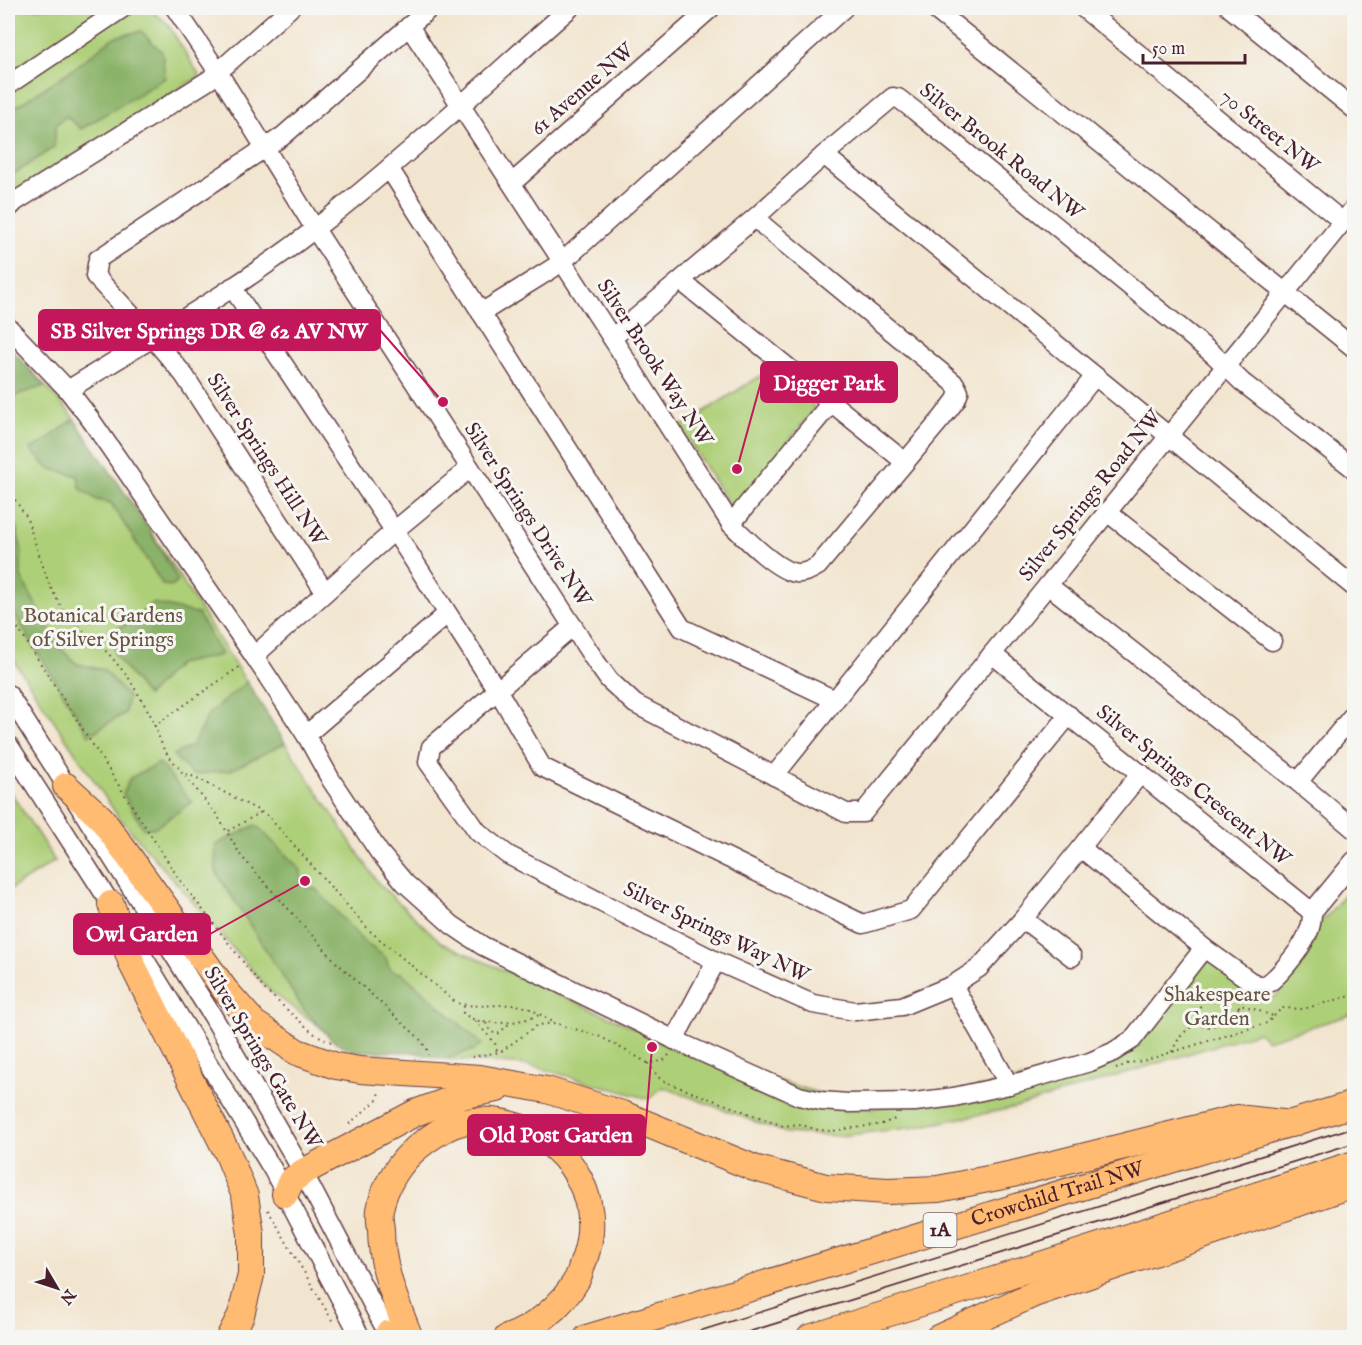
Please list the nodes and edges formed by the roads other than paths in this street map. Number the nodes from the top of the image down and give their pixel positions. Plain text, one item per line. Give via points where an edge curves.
1 (123, 8) edge
2 (175, 8) edge
3 (290, 8) edge
4 (430, 8) edge
5 (570, 8) edge
6 (711, 8) edge
7 (844, 8) edge
8 (933, 8) edge
9 (1083, 8) edge
10 (1230, 8) edge
11 (409, 26) junction
12 (218, 72) junction
13 (8, 86) edge
14 (461, 105) junction
15 (1354, 109) edge
16 (265, 148) junction
17 (824, 155) junction
18 (389, 168) junction
19 (512, 183) junction
20 (8, 209) edge
21 (1349, 215) edge
22 (756, 217) junction
23 (315, 229) junction
24 (562, 261) junction
25 (681, 281) junction
26 (232, 287) junction
27 (1285, 292) junction
28 (482, 313) junction
29 (8, 327) edge
30 (153, 337) junction
31 (612, 338) junction
32 (1354, 348) edge
33 (1225, 366) junction
34 (1095, 376) junction
35 (68, 390) junction
36 (830, 404) junction
37 (1168, 437) junction
38 (905, 462) junction
39 (470, 468) junction
40 (1354, 469) edge
41 (1107, 512) junction
42 (731, 524) junction
43 (394, 531) junction
44 (1048, 585) junction
45 (1354, 587) edge
46 (325, 592) junction
47 (447, 614) junction
48 (573, 626) junction
49 (1272, 641) dead end
50 (993, 654) junction
51 (254, 656) junction
52 (498, 692) junction
53 (8, 694) edge
54 (835, 700) junction
55 (1354, 714) edge
56 (1069, 715) junction
57 (306, 735) junction
58 (8, 744) edge
59 (1141, 774) junction
60 (774, 776) junction
61 (1298, 782) junction
62 (66, 786) junction
63 (863, 813) joint
64 (1354, 829) edge
65 (1081, 848) junction
66 (1354, 861) edge
67 (111, 904) junction
68 (1312, 912) junction
69 (1023, 919) junction
70 (1204, 948) junction
71 (1072, 957) dead end
72 (716, 960) junction
73 (953, 985) junction
74 (676, 1041) junction
75 (521, 1085) junction
76 (1009, 1085) junction
77 (1354, 1104) edge
78 (1292, 1124) junction
79 (1354, 1164) edge
80 (303, 1172) junction
81 (1354, 1184) edge
82 (275, 1198) junction
83 (398, 1333) edge
84 (229, 1338) edge
85 (360, 1338) edge
86 (507, 1338) edge
87 (587, 1338) edge
88 (809, 1338) edge
89 (939, 1338) edge

1 - 13 street
2 - 12 street, Silver Springs Drive NW
3 - 12 street
4 - 11 street
5 - 14 street
6 - 19 street, 61 Avenue NW
7 - 24 street
8 - 27 street
9 - 21 street, 70 Street NW
10 - 15 street
11 - 14 street, Silver Brook Way NW
11 - 16 street
12 - 16 street, Silver Springs Drive NW
12 - 20 street
14 - 18 street
14 - 19 street, Silver Brook Way NW
16 - 23 street, Silver Springs Drive NW
16 - 30 street, Silver Springs Hill NW via 98,259 95,276
17 - 22 street, Silver Brook Road NW
17 - 33 street, Silver Brook Road NW via 888,99 898,98
17 - 34 street
18 - 23 street
18 - 28 street
19 - 24 street, Silver Brook Way NW
21 - 27 street, Silver Springs Road NW
22 - 25 street, Silver Brook Road NW
22 - 38 street, Silver Brook Way NW via 955,384 959,392 956,400
23 - 26 street
23 - 39 street, Silver Springs Drive NW
24 - 28 street
24 - 31 street, Silver Brook Way NW
25 - 31 street, Silver Brook Road NW
25 - 36 street
26 - 30 street
26 - 43 street
27 - 32 street
27 - 33 street, Silver Springs Road NW
28 - 54 street via 682,628
29 - 35 street
30 - 35 street
30 - 46 street, Silver Springs Hill NW via 184,375
31 - 42 street, Silver Brook Way NW
33 - 37 street, Silver Springs Road NW
33 - 40 street
34 - 37 street
34 - 54 street
35 - 51 street
36 - 38 street
36 - 42 street
37 - 41 street, Silver Springs Road NW
37 - 45 street
38 - 42 street, Silver Brook Way NW via 818,566 807,572 794,573 781,566
39 - 43 street
39 - 48 street, Silver Springs Drive NW
41 - 44 street, Silver Springs Road NW
41 - 49 street
43 - 46 street
43 - 47 street
44 - 50 street, Silver Springs Road NW
44 - 61 street
46 - 51 street
47 - 52 street
47 - 57 street
48 - 52 street, Silver Springs Way NW
48 - 60 street, Silver Springs Drive NW via 609,680 635,704
50 - 56 street, Silver Springs Crescent NW
50 - 63 street, Silver Springs Road NW
51 - 57 street
52 - 56 street via 542,767 863,924 911,910
52 - 72 street, Silver Springs Way NW via 431,747 428,762 478,832 508,855
53 - 62 street, Silver Springs Gate NW
54 - 60 street
55 - 61 street
56 - 59 street, Silver Springs Crescent NW
57 - 74 street via 379,852 405,883 452,925 483,946
58 - 67 street
59 - 65 street, Silver Springs Way NW
59 - 68 street, Silver Springs Crescent NW
60 - 63 street, Silver Springs Drive NW via 846,813
61 - 64 street
62 - 75 highway via 101,818 225,990 255,1023 279,1041 322,1061 360,1070 480,1078
62 - 80 street, Silver Springs Gate NW via 212,1015
65 - 69 street, Silver Springs Way NW
65 - 70 street
66 - 68 street
67 - 82 street via 273,1170
67 - 84 highway via 132,964 228,1154 245,1196 251,1234 251,1275 241,1315
68 - 70 street via 1306,938 1265,985 1250,981
69 - 71 street
69 - 73 street, Silver Springs Way NW via 979,968
70 - 76 street via 1132,1040 1090,1062
72 - 73 street, Silver Springs Way NW via 813,1004 855,1011 902,1006
72 - 74 street
73 - 76 street
74 - 76 street via 799,1096 821,1101 915,1101
75 - 78 highway via 625,1115 754,1168 826,1186 888,1191 938,1189 1013,1174 1237,1118
75 - 80 highway via 461,1095 415,1113
77 - 78 highway, Crowchild Trail NW / 1A
78 - 87 highway, Crowchild Trail NW / 1A
79 - 88 highway
80 - 82 highway
80 - 83 street, Silver Springs Gate NW
81 - 89 highway via 1034,1294
82 - 85 street
83 - 86 highway via 381,1248 380,1210 392,1178 410,1154 435,1134 461,1122 495,1120 547,1140 566,1157 588,1202 590,1227 587,1252 576,1281 558,1305 539,1321

